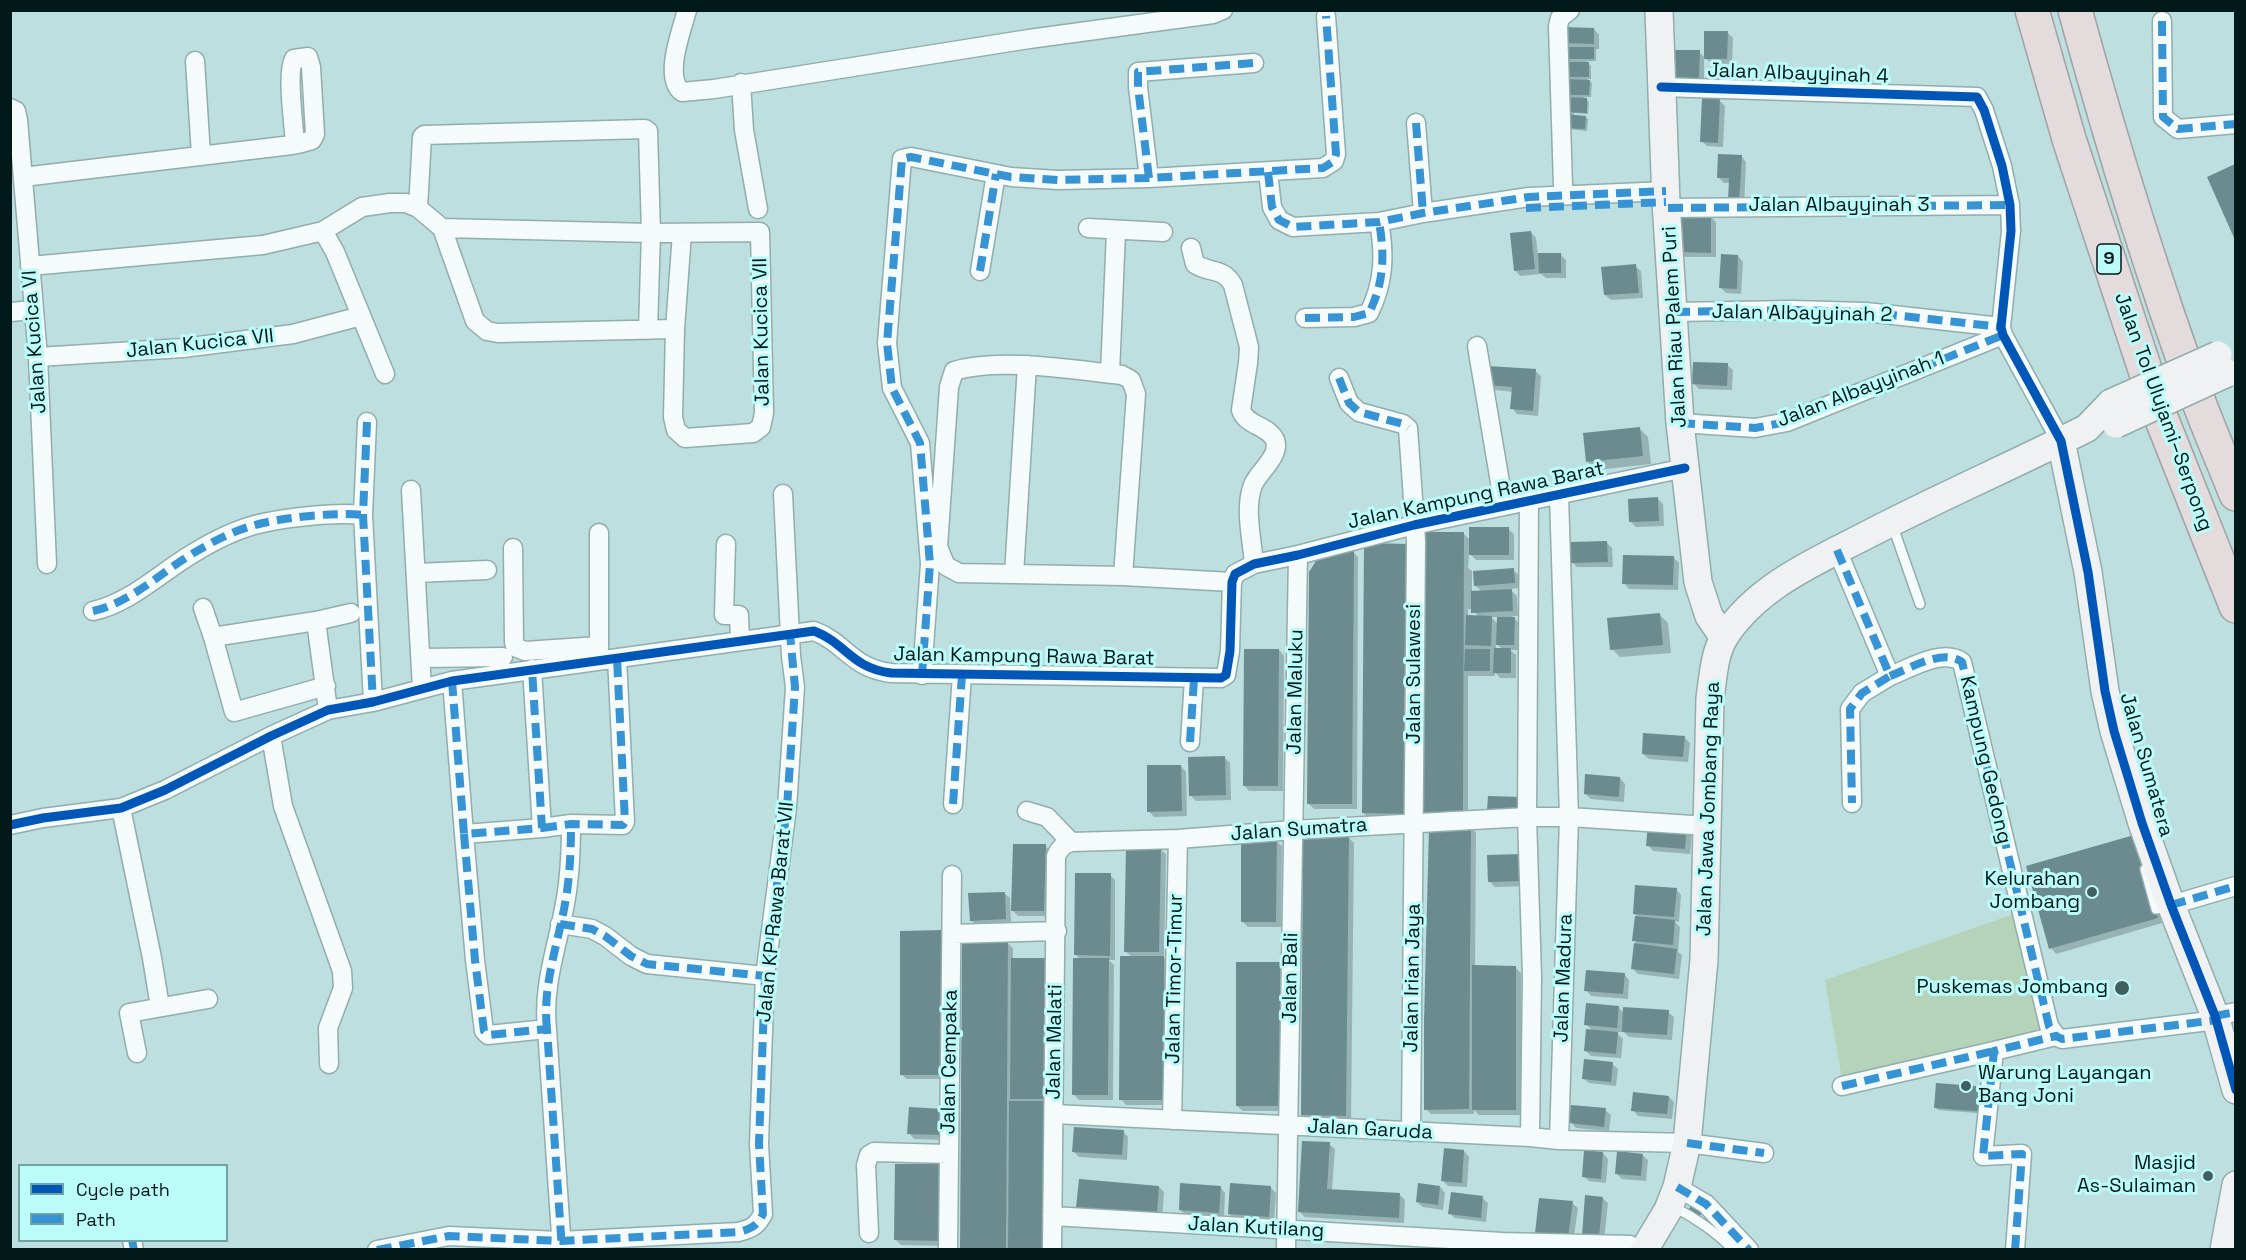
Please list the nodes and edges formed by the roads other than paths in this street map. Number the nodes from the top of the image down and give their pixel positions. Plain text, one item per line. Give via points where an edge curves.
1 (687, 10) edge
2 (1223, 10) edge
3 (1569, 10) edge
4 (1659, 10) edge
5 (2032, 10) edge
6 (2075, 10) edge
7 (1326, 16) dead end
8 (2162, 21) dead end
9 (195, 61) dead end
10 (1254, 63) dead end
11 (741, 83) junction
12 (1661, 87) junction
13 (14, 114) edge
14 (1416, 123) dead end
15 (2235, 124) edge
16 (295, 144) dead end
17 (201, 155) junction
18 (1268, 171) junction
19 (996, 174) junction
20 (23, 177) junction
21 (1149, 178) junction
22 (1563, 186) dead end
23 (1667, 200) junction
24 (2010, 205) junction
25 (418, 208) junction
26 (758, 209) dead end
27 (1423, 213) junction
28 (1379, 222) junction
29 (442, 228) junction
30 (1088, 228) dead end
31 (323, 231) junction
32 (1116, 231) junction
33 (1163, 232) dead end
34 (651, 233) junction
35 (682, 233) junction
36 (1191, 248) dead end
37 (30, 266) junction
38 (980, 271) dead end
39 (34, 310) junction
40 (10, 312) edge
41 (1675, 312) junction
42 (361, 316) junction
43 (1305, 318) dead end
44 (675, 329) junction
45 (648, 330) junction
46 (2002, 331) junction
47 (1477, 346) dead end
48 (38, 357) junction
49 (2229, 361) edge
50 (1027, 365) junction
51 (385, 374) dead end
52 (1110, 374) junction
53 (1339, 378) dead end
54 (368, 422) dead end
55 (1680, 423) junction
56 (2061, 441) junction
57 (1685, 468) junction
58 (411, 490) dead end
59 (783, 494) dead end
60 (2235, 494) edge
61 (1559, 495) junction
62 (1529, 501) junction
63 (1504, 506) junction
64 (363, 515) junction
65 (1891, 522) junction
66 (1414, 525) junction
67 (599, 532) dead end
68 (726, 544) dead end
69 (513, 548) dead end
70 (1837, 550) junction
71 (1298, 555) junction
72 (48, 564) dead end
73 (1254, 564) junction
74 (487, 570) dead end
75 (416, 573) junction
76 (1014, 574) junction
77 (1123, 576) junction
78 (1232, 582) junction
79 (1920, 603) dead end
80 (2235, 606) edge
81 (203, 608) dead end
82 (93, 611) dead end
83 (351, 613) dead end
84 (316, 621) junction
85 (790, 634) junction
86 (213, 637) junction
87 (1724, 638) junction
88 (740, 641) junction
89 (605, 655) junction
90 (503, 657) dead end
91 (421, 663) junction
92 (532, 669) junction
93 (922, 675) junction
94 (962, 675) junction
95 (1890, 676) junction
96 (1194, 679) junction
97 (452, 681) junction
98 (326, 686) junction
99 (422, 689) junction
100 (373, 702) junction
101 (328, 710) junction
102 (271, 736) junction
103 (1190, 741) dead end
104 (1852, 803) dead end
105 (953, 804) dead end
106 (121, 808) junction
107 (1027, 811) dead end
108 (1527, 817) junction
109 (1569, 817) junction
110 (1414, 823) junction
111 (571, 824) junction
112 (10, 825) edge
113 (1708, 826) junction
114 (542, 828) junction
115 (1293, 830) junction
116 (464, 834) junction
117 (1179, 839) junction
118 (1071, 842) junction
119 (2140, 854) dead end
120 (952, 875) dead end
121 (2235, 886) edge
122 (2171, 905) junction
123 (560, 924) junction
124 (1057, 931) junction
125 (952, 934) junction
126 (765, 976) junction
127 (208, 999) dead end
128 (160, 1007) junction
129 (2222, 1016) edge
130 (547, 1029) junction
131 (2056, 1036) junction
132 (1994, 1051) junction
133 (137, 1053) dead end
134 (329, 1064) dead end
135 (1842, 1086) dead end
136 (2235, 1090) edge
137 (1054, 1114) junction
138 (1172, 1120) junction
139 (1288, 1126) junction
140 (1411, 1132) junction
141 (1530, 1137) junction
142 (1560, 1140) junction
143 (1687, 1143) junction
144 (1764, 1153) dead end
145 (949, 1154) junction
146 (2235, 1185) edge
147 (1674, 1196) junction
148 (1052, 1216) junction
149 (1286, 1229) junction
150 (869, 1233) dead end
151 (561, 1245) edge
152 (1499, 1246) edge
153 (2228, 1246) edge
154 (377, 1250) edge
155 (948, 1250) edge
156 (1052, 1250) edge
157 (1286, 1250) edge
158 (1639, 1250) edge
159 (1644, 1250) edge
160 (1734, 1250) edge
161 (1749, 1250) edge
162 (2015, 1250) edge

1 - 11 street via 673,66 677,87 682,92
2 - 11 street
3 - 22 street via 1558,26
4 - 12 street, Jalan Riau Palem Puri
5 - 80 highway, Jalan Tol Ulujami–Serpong / 9 via 2069,139 2160,415
6 - 60 highway, Jalan Tol Ulujami–Serpong / 9 via 2112,145 2150,262
7 - 18 street via 1334,161 1323,168
8 - 15 street via 2163,117 2178,129
9 - 17 street
10 - 21 street via 1138,72
11 - 26 street via 744,130
12 - 23 street, Jalan Riau Palem Puri
12 - 24 street, Jalan Albayyinah 4 via 1977,97 2002,166
13 - 20 street, Jalan Kucica VI
14 - 27 street
16 - 17 street
17 - 20 street
18 - 21 street
18 - 28 street, Jalan Albayyinah 3 via 1272,207 1279,220 1293,227
19 - 21 street via 1058,180
19 - 38 street
19 - 93 street via 911,157 901,162 887,343 892,388 920,443 930,564
20 - 37 street, Jalan Kucica VI
23 - 24 street, Jalan Albayyinah 3
23 - 27 street, Jalan Albayyinah 3 via 1527,202
23 - 41 street, Jalan Riau Palem Puri
24 - 46 street
25 - 29 street
25 - 31 street via 390,203 362,207
25 - 34 street via 424,135 645,129 650,137
27 - 28 street, Jalan Albayyinah 3
28 - 43 street via 1382,270 1379,294 1369,314
29 - 34 street, Jalan Kucica VII
29 - 45 street via 475,321 487,331
30 - 32 street
31 - 37 street via 263,245
31 - 42 street
32 - 33 street
32 - 52 street
34 - 35 street, Jalan Kucica VII
34 - 45 street
35 - 44 street, Jalan Kucica VII
35 - 44 street, Jalan Kucica VII via 760,232 764,412 759,429 753,433 685,438 676,430
36 - 73 street via 1195,264 1228,276 1233,285 1249,347 1243,418 1275,441 1269,463 1254,483 1250,497
37 - 39 street, Jalan Kucica VI
39 - 40 street
39 - 48 street, Jalan Kucica VI
41 - 46 street, Jalan Albayyinah 2 via 1866,312
41 - 55 street, Jalan Riau Palem Puri
42 - 48 street, Jalan Kucica VII via 293,334 183,348
42 - 51 street
44 - 45 street
46 - 55 street, Jalan Albayyinah 1 via 1786,422 1755,428
46 - 56 street
47 - 63 street
48 - 72 street, Jalan Kucica VI
49 - 56 street, Jalan Jawa Jombang Raya, bridge
50 - 52 street
50 - 76 street
50 - 76 street via 954,371 949,387 938,547 946,566 959,573
52 - 77 street via 1131,380 1136,394
53 - 66 street via 1349,402 1359,412 1408,428
54 - 64 street
55 - 57 street, Jalan Riau Palem Puri
56 - 65 street, Jalan Jawa Jombang Raya
56 - 122 street, Jalan Sumatera via 2088,572 2114,731 2138,828
57 - 61 street, Jalan Kampung Rawa Barat
57 - 87 street, Jalan Riau Palem Puri via 1698,582 1709,616
58 - 75 street
59 - 85 street, Jalan KP Rawa Barat VII
61 - 62 street, Jalan Kampung Rawa Barat
61 - 109 street
62 - 63 street, Jalan Kampung Rawa Barat
62 - 108 street
63 - 66 street, Jalan Kampung Rawa Barat
64 - 82 street via 336,514 262,523 192,554 138,590
64 - 100 street
65 - 70 street, Jalan Jawa Jombang Raya
65 - 79 lane
66 - 71 street, Jalan Kampung Rawa Barat
66 - 110 street, Jalan Sulawesi
67 - 89 street
68 - 88 street via 724,615 740,615
69 - 89 street via 517,648
70 - 87 street, Jalan Jawa Jombang Raya via 1758,599
70 - 95 street
71 - 73 street, Jalan Kampung Rawa Barat
71 - 115 street, Jalan Maluku
73 - 78 street, Jalan Kampung Rawa Barat via 1235,574
74 - 75 street
75 - 91 street
76 - 77 street
77 - 78 street
78 - 96 street, Jalan Kampung Rawa Barat via 1226,675
81 - 86 street
83 - 84 street
84 - 86 street
84 - 98 street
85 - 88 street, Jalan Kampung Rawa Barat
85 - 93 street, Jalan Kampung Rawa Barat via 814,630 876,671
85 - 126 street, Jalan KP Rawa Barat VII via 795,687 787,808
86 - 98 street via 234,712
87 - 113 street, Jalan Jawa Jombang Raya via 1710,698
88 - 89 street, Jalan Kampung Rawa Barat
89 - 92 street, Jalan Kampung Rawa Barat
89 - 111 street via 623,825
90 - 91 street
91 - 99 street
92 - 97 street, Jalan Kampung Rawa Barat
92 - 114 street
93 - 94 street, Jalan Kampung Rawa Barat
94 - 96 street, Jalan Kampung Rawa Barat
94 - 105 street
95 - 104 street, Kampung Gedong via 1862,693 1850,709
95 - 131 street, Kampung Gedong via 1936,658 1957,658 1962,662 2049,1026
96 - 103 street
97 - 99 street, Jalan Kampung Rawa Barat
97 - 116 street
98 - 101 street
99 - 100 street, Jalan Kampung Rawa Barat
100 - 101 street, Jalan Kampung Rawa Barat
101 - 102 street, Jalan Kampung Rawa Barat
102 - 106 street, Jalan Kampung Rawa Barat
102 - 134 street via 283,806 342,971 343,988 328,1028
106 - 112 street, Jalan Kampung Rawa Barat
106 - 128 street
107 - 118 street via 1047,817
108 - 109 street, Jalan Sumatra
108 - 110 street, Jalan Sumatra
108 - 141 street, Jalan Madura via 1532,976
109 - 113 street, Jalan Sumatra
109 - 142 street, Jalan Madura
110 - 115 street, Jalan Sumatra
110 - 140 street, Jalan Irian Jaya
111 - 114 street
111 - 123 street via 566,897
113 - 143 street, Jalan Jawa Jombang Raya via 1704,960
114 - 116 street
115 - 117 street, Jalan Sumatra
115 - 139 street, Jalan Bali
116 - 130 street via 484,1031 488,1035
117 - 118 street, Jalan Sumatra
117 - 138 street, Jalan Timor-Timur
118 - 124 street, Jalan Malati via 1058,850 1056,856
119 - 122 lane via 2156,909
120 - 125 street, Jalan Cempaka
121 - 122 street
122 - 129 street, Jalan Sumatera
123 - 126 street via 592,929 647,964
123 - 130 street via 545,1009
124 - 125 street
124 - 137 street, Jalan Malati
125 - 145 street, Jalan Cempaka
126 - 151 street, Jalan KP Rawa Barat VII via 759,1144 763,1214 758,1224 738,1232
127 - 128 street
128 - 133 street via 129,1013
129 - 131 street via 2062,1039
129 - 136 street, Jalan Sumatera
130 - 151 street
131 - 132 street
132 - 135 street
132 - 162 street via 1983,1156 2022,1154
137 - 138 street, Jalan Garuda
137 - 148 street, Jalan Malati
138 - 139 street, Jalan Garuda
139 - 140 street, Jalan Garuda
139 - 149 street, Jalan Bali
140 - 141 street, Jalan Garuda
141 - 142 street, Jalan Garuda
142 - 143 street, Jalan Garuda
143 - 144 street, Jalan Garuda
143 - 147 street, Jalan Jawa Jombang Raya
145 - 150 street via 869,1155
145 - 155 street, Jalan Cempaka
146 - 153 street
147 - 159 street, Jalan Jawa Jombang Raya
147 - 160 lane
147 - 161 street via 1706,1204
148 - 149 street, Jalan Kutilang
148 - 156 street, Jalan Malati
149 - 152 street, Jalan Kutilang
149 - 157 street, Jalan Bali
151 - 154 street via 449,1236
152 - 158 street, Jalan Kutilang via 1630,1245

